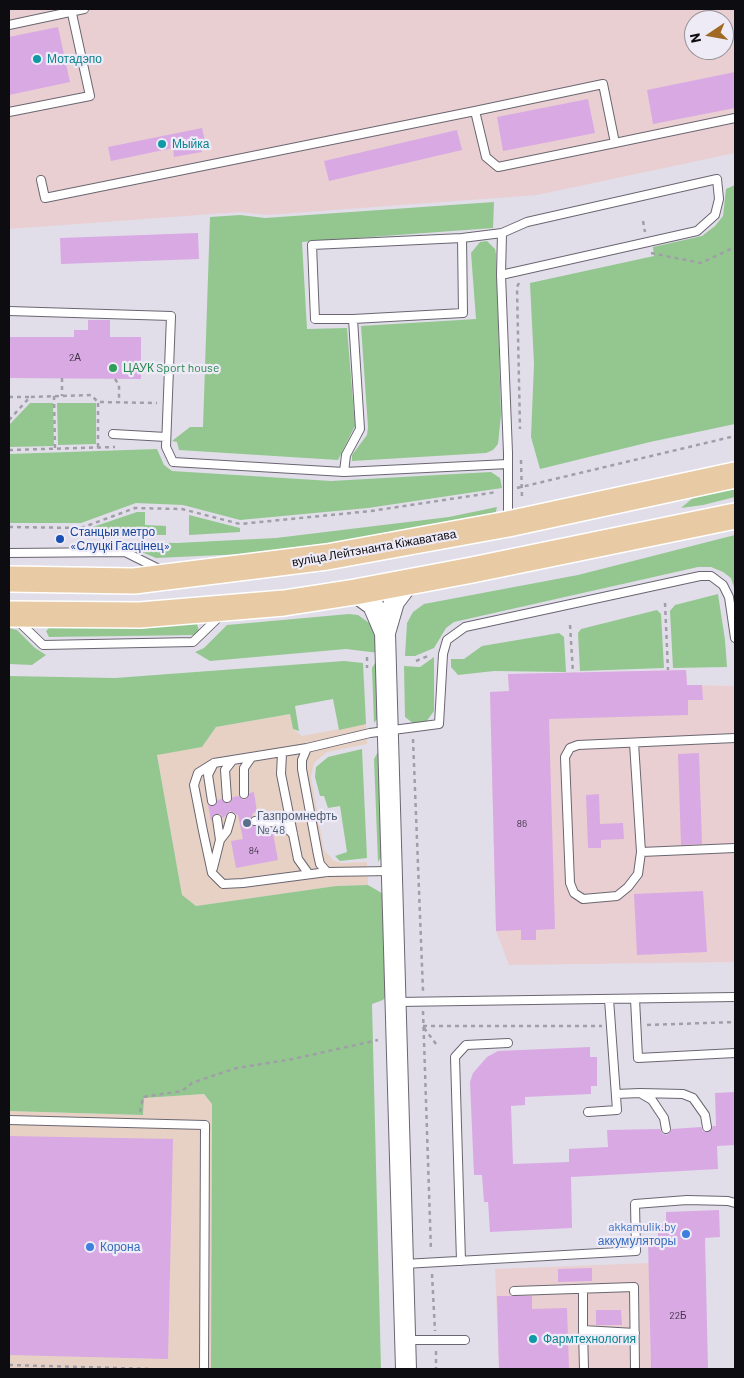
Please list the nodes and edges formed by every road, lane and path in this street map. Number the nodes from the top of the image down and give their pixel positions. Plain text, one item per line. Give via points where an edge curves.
1 (84, 9) edge
2 (72, 10) edge
3 (9, 25) edge
4 (475, 111) junction
5 (9, 112) edge
6 (735, 118) edge
7 (615, 143) junction
8 (41, 180) dead end
9 (643, 221) dead end
10 (502, 233) junction
11 (462, 238) junction
12 (647, 242) junction
13 (735, 247) edge
14 (501, 275) junction
15 (520, 282) dead end
16 (9, 310) edge
17 (353, 319) junction
18 (62, 378) dead end
19 (115, 379) dead end
20 (54, 396) junction
21 (62, 396) junction
22 (9, 397) edge
23 (30, 397) junction
24 (98, 402) junction
25 (119, 403) junction
26 (167, 403) junction
27 (9, 420) edge
28 (520, 433) dead end
29 (113, 434) dead end
30 (735, 436) edge
31 (166, 437) junction
32 (98, 447) junction
33 (118, 447) dead end
34 (55, 448) junction
35 (9, 450) edge
36 (520, 452) dead end
37 (508, 464) junction
38 (344, 472) junction
39 (735, 476) edge
40 (522, 487) junction
41 (508, 490) junction
42 (522, 498) dead end
43 (735, 516) edge
44 (508, 524) junction
45 (9, 527) edge
46 (9, 554) edge
47 (174, 577) junction
48 (9, 579) edge
49 (409, 582) junction
50 (355, 592) junction
51 (665, 603) dead end
52 (10, 614) edge
53 (570, 625) dead end
54 (385, 633) junction
55 (735, 638) edge
56 (428, 656) dead end
57 (416, 661) dead end
58 (668, 670) dead end
59 (573, 672) dead end
60 (413, 728) junction
61 (388, 731) junction
62 (735, 738) edge
63 (634, 743) junction
64 (307, 748) junction
65 (282, 753) junction
66 (251, 758) junction
67 (232, 761) junction
68 (214, 763) junction
69 (244, 794) dead end
70 (227, 798) dead end
71 (212, 801) dead end
72 (231, 817) dead end
73 (217, 819) dead end
74 (255, 821) dead end
75 (293, 834) junction
76 (220, 840) junction
77 (735, 848) edge
78 (641, 852) junction
79 (390, 871) junction
80 (327, 872) junction
81 (212, 873) junction
82 (308, 873) junction
83 (735, 997) edge
84 (609, 999) junction
85 (636, 999) junction
86 (423, 1001) junction
87 (395, 1002) junction
88 (735, 1022) edge
89 (637, 1025) junction
90 (423, 1026) junction
91 (610, 1026) junction
92 (378, 1040) dead end
93 (508, 1043) dead end
94 (436, 1044) dead end
95 (735, 1053) edge
96 (640, 1093) junction
97 (616, 1094) junction
98 (588, 1112) dead end
99 (9, 1120) edge
100 (138, 1124) junction
101 (707, 1127) dead end
102 (666, 1129) dead end
103 (735, 1203) edge
104 (461, 1261) junction
105 (432, 1263) junction
106 (402, 1264) junction
107 (583, 1289) junction
108 (514, 1291) dead end
109 (584, 1330) junction
110 (635, 1333) junction
111 (405, 1340) junction
112 (436, 1340) junction
113 (465, 1340) dead end
114 (9, 1365) edge
115 (152, 1369) edge
116 (204, 1369) edge
117 (406, 1369) edge
118 (436, 1369) edge
119 (584, 1369) edge
120 (635, 1369) edge

1 - 2 lane
2 - 3 lane
2 - 5 lane via 90,96
4 - 7 lane via 486,157 498,167
4 - 7 lane via 604,84
4 - 8 lane via 45,198
6 - 7 lane
9 - 12 path
10 - 11 lane
10 - 12 lane via 527,222 717,179 719,199 715,215 698,231
10 - 14 lane
11 - 17 lane via 463,313
11 - 17 lane via 312,246 314,319
12 - 13 path via 650,253 701,263
12 - 14 lane
14 - 37 lane
15 - 28 path via 517,287
16 - 26 lane via 170,316
17 - 38 lane via 360,429 346,455
18 - 21 path
19 - 25 path via 119,385
20 - 21 path
20 - 23 path
20 - 34 path
21 - 24 path via 90,395
22 - 23 path
23 - 27 path
24 - 25 path
24 - 32 path
25 - 26 path
26 - 31 lane
29 - 31 lane
30 - 40 path
31 - 38 lane via 166,447 173,462
32 - 33 path
32 - 34 path
34 - 35 path
36 - 40 path
37 - 38 lane
37 - 41 lane
39 - 44 main road, вуліца Лейтэнанта Кіжаватава
40 - 41 path
40 - 42 path
41 - 44 lane
41 - 45 path via 371,512 240,524 182,509 135,508 81,528
43 - 49 main road
44 - 47 main road, вуліца Лейтэнанта Кіжаватава via 327,557
46 - 47 lane via 125,552
47 - 48 main road, вуліца Лейтэнанта Кіжаватава via 134,581
49 - 50 main road
49 - 54 street via 394,602
50 - 52 main road via 284,603 140,615
50 - 54 street via 373,605
51 - 58 path
53 - 59 path
54 - 61 street
55 - 60 lane via 729,597 723,585 711,576 465,627 452,635 445,647 439,724
56 - 57 path
60 - 61 lane
60 - 86 path
61 - 64 lane
61 - 79 street
62 - 63 lane
63 - 78 lane
63 - 78 lane via 578,745 570,748 565,757 570,883 574,893 584,899 617,896 638,874
64 - 65 lane
64 - 80 lane via 302,769 320,864
65 - 66 lane
65 - 75 lane via 280,774
66 - 67 lane
66 - 69 lane via 244,768
67 - 68 lane
67 - 70 lane via 225,770
68 - 71 lane via 208,775
68 - 81 lane via 198,773 194,785
72 - 76 lane
73 - 76 lane
74 - 75 lane via 281,823
75 - 82 lane via 298,859
76 - 81 lane
77 - 78 lane
79 - 80 lane
79 - 87 street
80 - 82 lane
81 - 82 lane via 223,884
83 - 85 lane
84 - 85 lane
84 - 86 lane
84 - 91 lane
85 - 89 lane
86 - 87 lane
86 - 90 path
87 - 106 street
88 - 89 path
89 - 95 lane via 638,1058
90 - 91 path
90 - 94 path
90 - 105 path
91 - 97 lane
92 - 100 path via 237,1068 192,1083 177,1093 143,1097
93 - 104 lane via 466,1045 455,1057
96 - 97 lane
96 - 101 lane via 683,1094 693,1098 702,1110
96 - 102 lane via 659,1108
97 - 98 lane via 617,1110
99 - 100 lane
100 - 116 lane via 205,1125
103 - 104 lane via 728,1200 687,1200 635,1204 636,1251
104 - 105 lane
105 - 106 lane
105 - 112 path
106 - 111 street
107 - 108 lane
107 - 109 lane
107 - 110 lane via 634,1287
109 - 110 lane
109 - 119 lane
110 - 120 lane
111 - 112 lane
111 - 117 street
112 - 113 lane
112 - 118 path
114 - 115 path

